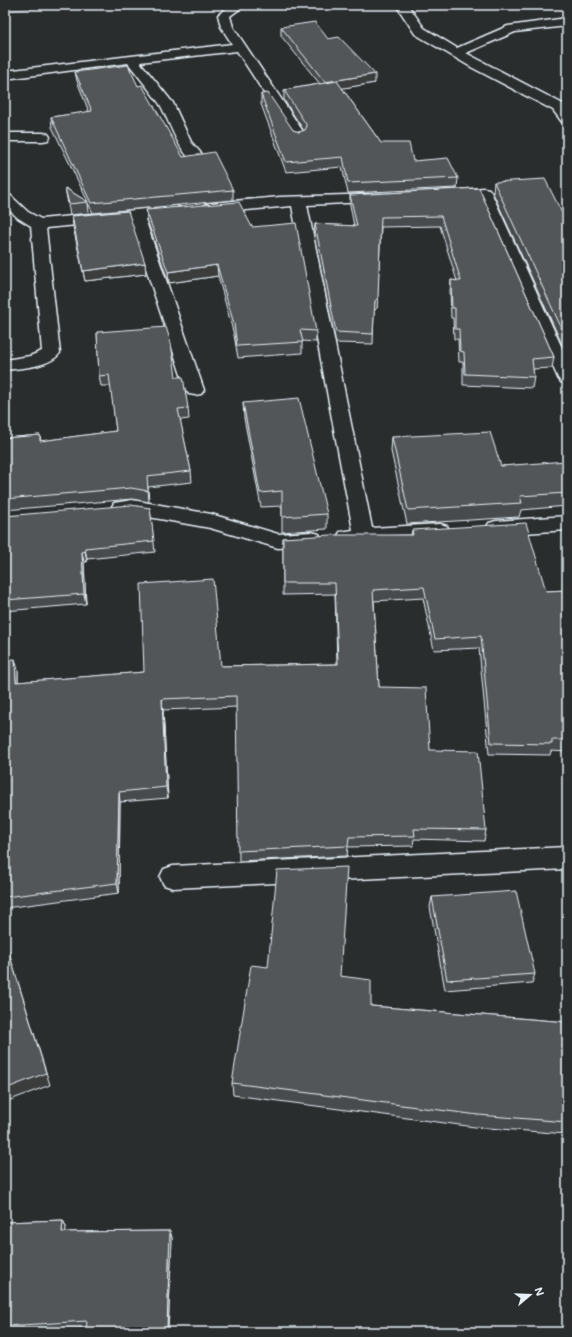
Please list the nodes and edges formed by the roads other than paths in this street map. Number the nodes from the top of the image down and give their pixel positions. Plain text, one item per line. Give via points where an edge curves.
1 (239, 5) edge
2 (402, 5) edge
3 (567, 22) edge
4 (241, 47) junction
5 (458, 52) junction
6 (131, 59) junction
7 (5, 75) edge
8 (563, 106) edge
9 (567, 119) edge
10 (299, 136) edge
11 (5, 137) edge
12 (43, 137) dead end
13 (200, 160) edge
14 (437, 195) edge
15 (398, 197) edge
16 (5, 198) edge
17 (299, 202) junction
18 (136, 215) junction
19 (38, 224) junction
20 (5, 365) edge
21 (567, 378) edge
22 (195, 390) dead end
23 (100, 510) edge
24 (567, 523) edge
25 (481, 528) edge
26 (458, 530) edge
27 (364, 536) junction
28 (567, 858) edge
29 (173, 877) dead end

1 - 4 street via 224,15 227,27
2 - 5 street via 419,31
3 - 5 street via 512,30
4 - 6 street
4 - 10 street
5 - 8 street via 476,64
6 - 7 street
6 - 13 street via 166,103 186,143
8 - 9 street
11 - 12 street
14 - 21 street via 484,192
15 - 17 street
16 - 19 street via 23,215
17 - 18 street
17 - 27 street
18 - 19 street
18 - 22 street
19 - 20 street via 51,353 34,361
23 - 27 street via 132,507 211,521 278,541
24 - 25 street
26 - 27 street
28 - 29 street

